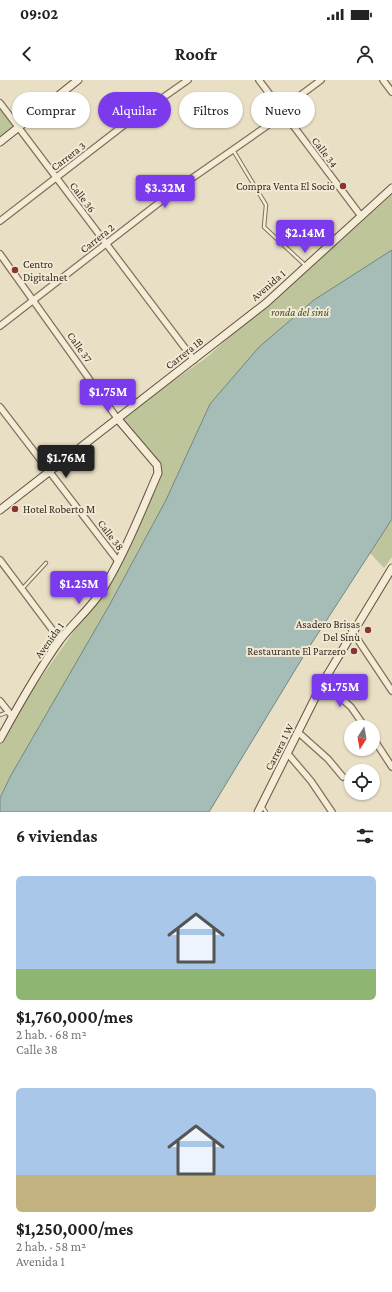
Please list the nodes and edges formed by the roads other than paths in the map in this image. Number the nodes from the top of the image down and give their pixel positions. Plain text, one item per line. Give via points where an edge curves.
1 (78, 80) edge
2 (188, 80) edge
3 (259, 80) edge
4 (321, 80) edge
5 (383, 80) edge
6 (63, 92) edge
7 (268, 92) edge
8 (305, 92) edge
9 (392, 92) edge
10 (0, 102) edge
11 (12, 119) edge
12 (17, 128) edge
13 (19, 128) edge
14 (265, 128) edge
15 (294, 128) edge
16 (0, 142) edge
17 (233, 150) junction
18 (56, 177) junction
19 (392, 188) edge
20 (361, 216) junction
21 (0, 221) edge
22 (105, 244) junction
23 (0, 254) edge
24 (306, 266) junction
25 (34, 301) junction
26 (0, 326) edge
27 (229, 332) joint
28 (194, 360) junction
29 (0, 407) edge
30 (117, 418) junction
31 (159, 468) joint
32 (49, 471) junction
33 (0, 510) edge
34 (0, 560) edge
35 (118, 561) junction
36 (46, 563) dead end
37 (392, 569) edge
38 (22, 589) junction
39 (352, 631) junction
40 (60, 640) junction
41 (323, 682) junction
42 (392, 691) edge
43 (0, 701) edge
44 (10, 714) junction
45 (0, 715) edge
46 (360, 720) edge
47 (299, 733) junction
48 (0, 739) edge
49 (380, 749) edge
50 (288, 754) junction
51 (392, 767) edge
52 (343, 777) dead end
53 (260, 809) edge
54 (266, 812) edge
55 (332, 812) edge

1 - 6 street
2 - 18 street, Carrera 3
3 - 7 street, Calle 34
4 - 8 street, Carrera 2
5 - 9 street
10 - 11 street, Calle 36
12 - 16 street
13 - 18 street, Calle 36
14 - 17 street, Carrera 2
15 - 20 street, Calle 34
17 - 22 street, Carrera 2
17 - 24 lane via 266,205 264,227
18 - 21 street, Carrera 3
18 - 22 street, Calle 36
19 - 20 street, Avenida 1
20 - 24 street, Avenida 1
22 - 25 street, Carrera 2
22 - 28 street, Calle 36
23 - 25 street, Calle 37
24 - 27 street, Avenida 1 via 266,303
25 - 26 street, Carrera 2
25 - 30 street, Calle 37
27 - 28 street, Carrera 1B
28 - 30 street, Carrera 1B
29 - 32 street, Calle 38
30 - 31 street, Calle 37
30 - 32 street, Carrera 1B
31 - 35 street, Avenida 1
32 - 33 street, Carrera 1B
32 - 35 street, Calle 38
34 - 38 street
35 - 40 street, Avenida 1 via 90,607
36 - 38 lane
37 - 39 street, Carrera 1 W
38 - 40 street
39 - 41 street, Carrera 1 W
39 - 42 street
40 - 44 street, Avenida 1
41 - 46 street via 351,707
41 - 47 street, Carrera 1 W
43 - 44 street
44 - 45 lane
44 - 48 street, Avenida 1
47 - 50 street, Carrera 1 W
47 - 52 street via 328,759
49 - 51 street
50 - 53 street, Carrera 1 W
50 - 55 street
53 - 54 lane

